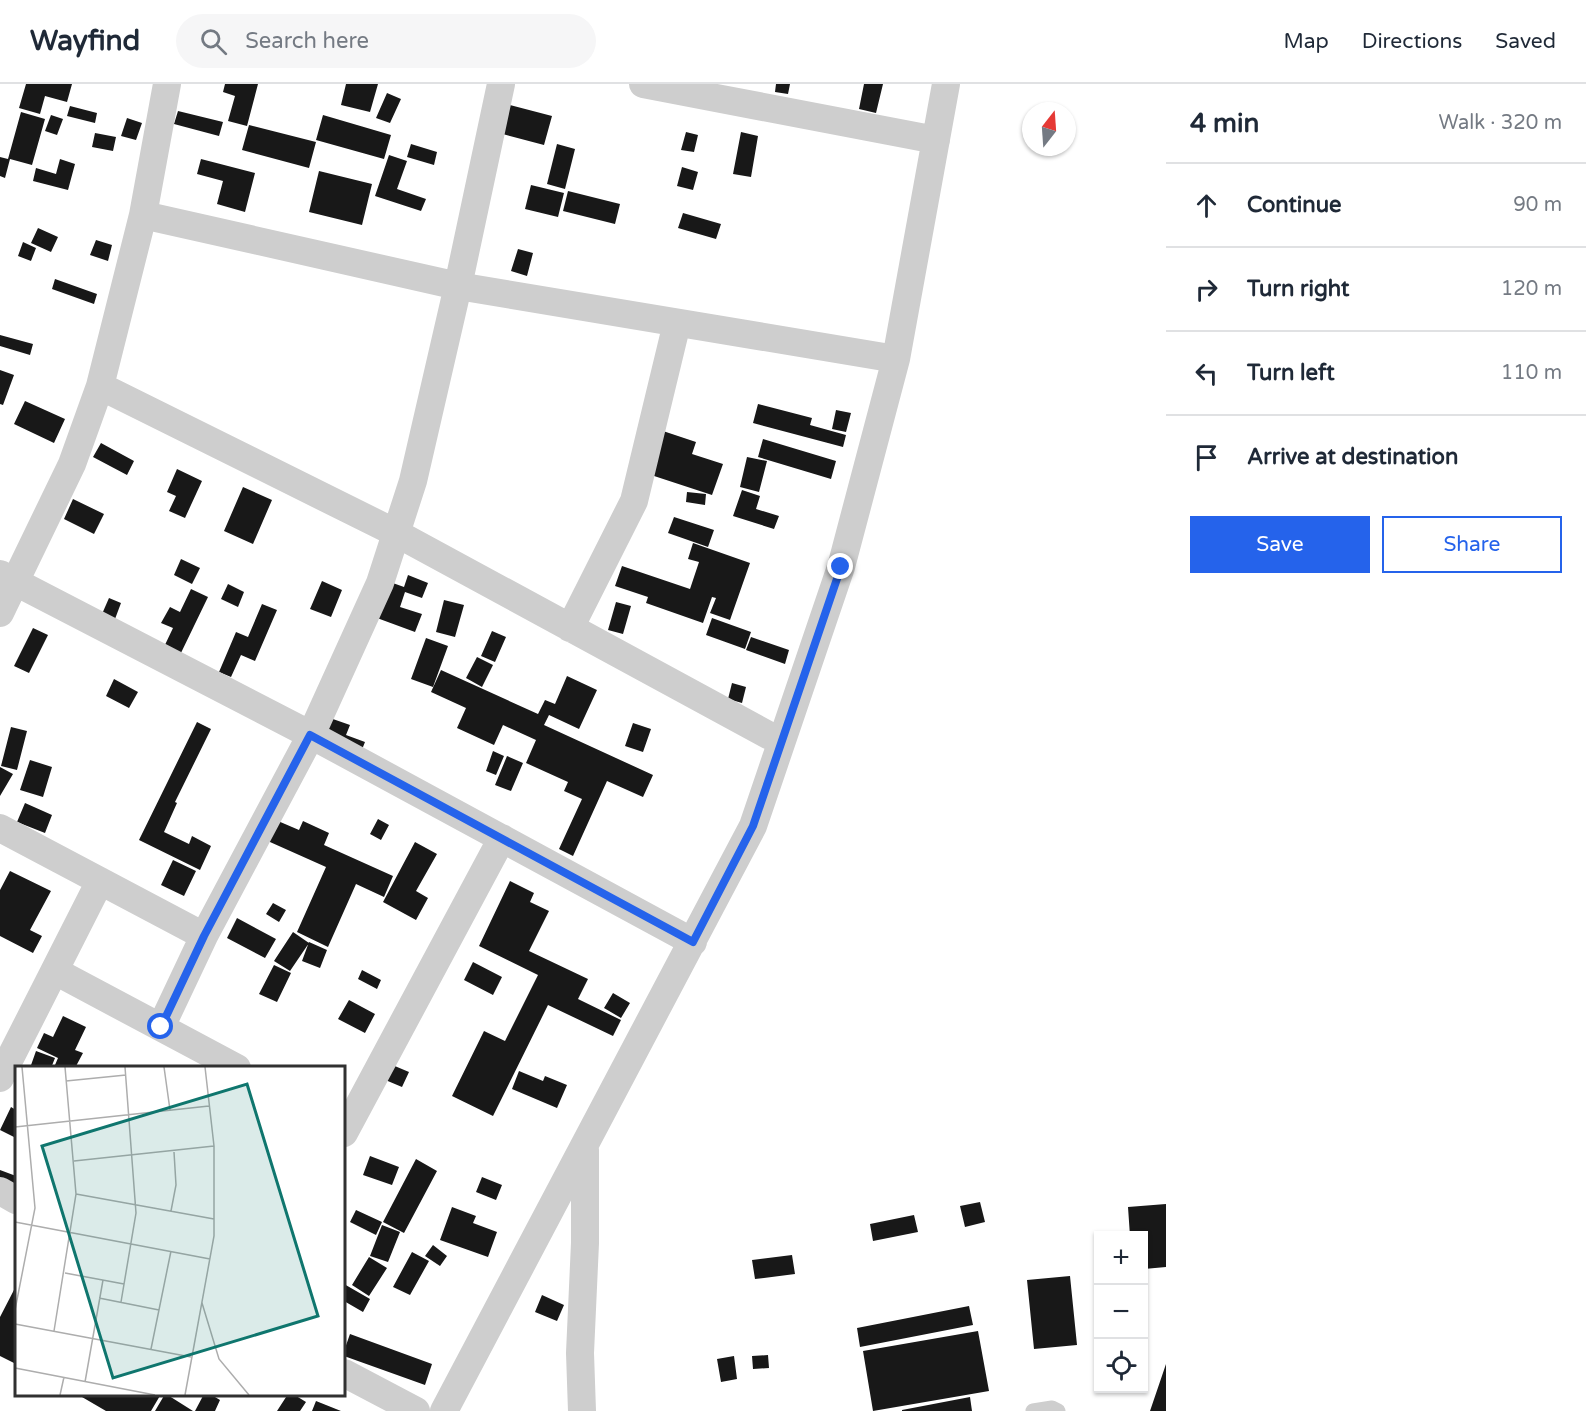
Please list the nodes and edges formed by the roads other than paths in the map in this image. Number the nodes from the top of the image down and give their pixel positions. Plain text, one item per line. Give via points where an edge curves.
1 (167, 84) edge
2 (501, 84) edge
3 (642, 84) edge
4 (946, 84) edge
5 (723, 91) edge
6 (936, 140) junction
7 (142, 215) junction
8 (458, 286) junction
9 (677, 322) junction
10 (896, 359) junction
11 (100, 386) junction
12 (396, 533) junction
13 (8, 578) edge
14 (0, 613) edge
15 (570, 628) junction
16 (310, 735) junction
17 (781, 742) junction
18 (0, 828) edge
19 (502, 838) junction
20 (100, 881) junction
21 (204, 936) junction
22 (693, 942) junction
23 (55, 971) junction
24 (161, 1027) junction
25 (233, 1066) edge
26 (0, 1078) edge
27 (345, 1126) edge
28 (585, 1145) junction
29 (0, 1191) edge
30 (15, 1199) edge
31 (345, 1373) edge
32 (416, 1411) edge
33 (444, 1411) edge
34 (582, 1411) edge
35 (1033, 1411) edge
36 (1058, 1411) edge

1 - 7 street
2 - 8 street
3 - 5 street
4 - 6 street
5 - 6 street
6 - 10 street
7 - 8 street
7 - 11 street
8 - 9 street
8 - 12 street via 413,481
9 - 10 street
9 - 15 street via 634,501
10 - 17 street via 841,567
11 - 12 street
11 - 13 street via 72,464
12 - 15 street
12 - 16 street via 380,583
13 - 14 street
13 - 16 street
15 - 17 street
16 - 19 street
16 - 21 street
17 - 22 street via 753,826
18 - 20 street
19 - 22 street
19 - 27 street
20 - 21 street
20 - 23 street
21 - 24 street
22 - 28 street
23 - 24 street
23 - 26 street
24 - 25 street
28 - 33 street
28 - 34 street
29 - 30 street
31 - 32 street
35 - 36 lane

